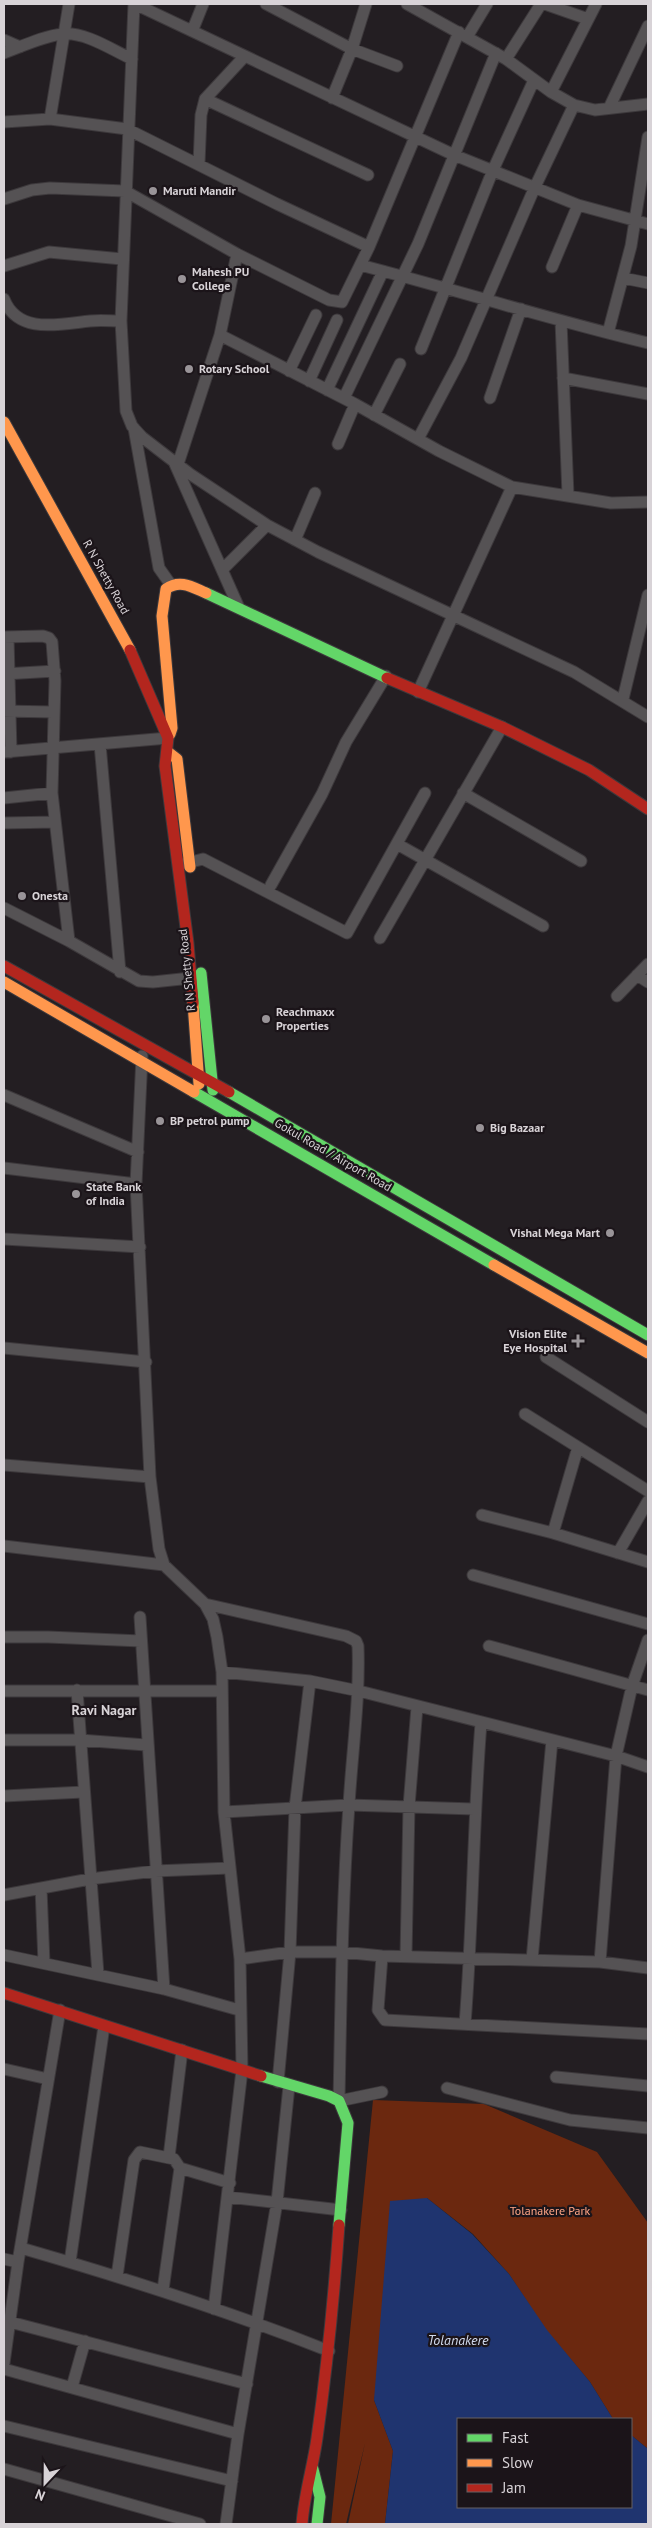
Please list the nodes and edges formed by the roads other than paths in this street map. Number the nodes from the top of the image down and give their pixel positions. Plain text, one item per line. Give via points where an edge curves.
1 (69, 4) edge
2 (135, 4) edge
3 (203, 4) edge
4 (266, 4) edge
5 (366, 4) edge
6 (407, 4) edge
7 (487, 4) edge
8 (541, 4) edge
9 (545, 4) edge
10 (596, 4) edge
11 (428, 9) edge
12 (588, 19) junction
13 (648, 26) edge
14 (193, 29) junction
15 (65, 34) junction
16 (463, 35) junction
17 (4, 40) edge
18 (20, 47) junction
19 (352, 49) junction
20 (4, 52) edge
21 (501, 56) junction
22 (244, 57) junction
23 (132, 59) junction
24 (397, 66) dead end
25 (534, 80) junction
26 (551, 92) junction
27 (332, 98) junction
28 (205, 99) junction
29 (648, 104) edge
30 (574, 105) junction
31 (609, 108) junction
32 (50, 119) junction
33 (4, 122) edge
34 (128, 128) junction
35 (415, 136) junction
36 (648, 137) edge
37 (454, 155) junction
38 (645, 163) edge
39 (199, 164) junction
40 (493, 170) junction
41 (368, 175) dead end
42 (534, 189) junction
43 (125, 192) junction
44 (4, 199) edge
45 (578, 205) junction
46 (635, 221) junction
47 (648, 224) edge
48 (369, 247) junction
49 (237, 254) junction
50 (122, 259) junction
51 (360, 265) junction
52 (4, 266) edge
53 (552, 267) dead end
54 (383, 271) junction
55 (404, 276) junction
56 (622, 278) junction
57 (648, 283) edge
58 (446, 287) junction
59 (4, 299) edge
60 (487, 299) junction
61 (521, 309) junction
62 (316, 315) dead end
63 (337, 320) dead end
64 (121, 321) junction
65 (562, 321) junction
66 (608, 333) junction
67 (220, 335) junction
68 (648, 343) edge
69 (422, 349) dead end
70 (400, 364) dead end
71 (289, 371) junction
72 (564, 378) junction
73 (309, 381) junction
74 (326, 390) junction
75 (648, 394) edge
76 (344, 398) junction
77 (490, 398) dead end
78 (356, 404) junction
79 (374, 415) junction
80 (4, 422) edge
81 (134, 428) junction
82 (418, 439) junction
83 (338, 444) dead end
84 (176, 463) junction
85 (512, 487) junction
86 (315, 493) dead end
87 (568, 495) junction
88 (648, 502) edge
89 (267, 525) junction
90 (295, 540) junction
91 (222, 570) junction
92 (171, 585) junction
93 (648, 595) edge
94 (239, 608) junction
95 (453, 614) junction
96 (6, 637) edge
97 (55, 671) junction
98 (6, 674) edge
99 (386, 676) junction
100 (418, 692) junction
101 (623, 699) junction
102 (7, 711) edge
103 (53, 712) junction
104 (648, 717) edge
105 (502, 727) junction
106 (168, 738) junction
107 (100, 744) junction
108 (54, 749) junction
109 (7, 752) edge
110 (425, 792) dead end
111 (52, 793) junction
112 (463, 794) junction
113 (4, 798) edge
114 (648, 810) edge
115 (55, 822) junction
116 (4, 823) edge
117 (397, 844) junction
118 (425, 859) junction
119 (581, 861) dead end
120 (184, 864) junction
121 (271, 885) dead end
122 (4, 908) edge
123 (543, 926) dead end
124 (380, 938) dead end
125 (69, 941) junction
126 (648, 964) edge
127 (4, 966) edge
128 (120, 972) junction
129 (637, 975) junction
130 (191, 978) junction
131 (4, 982) edge
132 (648, 982) edge
133 (198, 991) junction
134 (617, 996) dead end
135 (142, 1044) junction
136 (142, 1061) junction
137 (199, 1076) junction
138 (213, 1083) junction
139 (199, 1094) junction
140 (4, 1095) edge
141 (213, 1102) junction
142 (138, 1152) junction
143 (4, 1168) edge
144 (136, 1184) junction
145 (4, 1239) edge
146 (140, 1247) junction
147 (648, 1335) edge
148 (4, 1348) edge
149 (648, 1353) edge
150 (546, 1357) dead end
151 (146, 1362) junction
152 (525, 1414) dead end
153 (648, 1422) edge
154 (578, 1447) junction
155 (4, 1465) edge
156 (150, 1477) junction
157 (648, 1491) edge
158 (648, 1500) edge
159 (482, 1515) dead end
160 (553, 1533) junction
161 (4, 1546) edge
162 (618, 1553) junction
163 (648, 1562) edge
164 (164, 1565) junction
165 (473, 1575) dead end
166 (205, 1604) junction
167 (140, 1617) dead end
168 (648, 1624) edge
169 (4, 1637) edge
170 (648, 1640) edge
171 (141, 1641) junction
172 (489, 1646) dead end
173 (222, 1672) junction
174 (310, 1681) junction
175 (632, 1686) junction
176 (143, 1689) junction
177 (77, 1690) junction
178 (648, 1690) edge
179 (4, 1691) edge
180 (222, 1691) junction
181 (359, 1691) junction
182 (417, 1707) junction
183 (481, 1723) junction
184 (4, 1740) edge
185 (80, 1740) junction
186 (552, 1740) junction
187 (146, 1745) junction
188 (616, 1756) junction
189 (648, 1767) edge
190 (83, 1792) junction
191 (4, 1796) edge
192 (349, 1805) junction
193 (408, 1806) junction
194 (296, 1808) junction
195 (474, 1809) junction
196 (224, 1812) junction
197 (230, 1868) junction
198 (155, 1871) junction
199 (90, 1879) junction
200 (41, 1888) junction
201 (4, 1895) edge
202 (290, 1952) junction
203 (342, 1952) junction
204 (4, 1955) edge
205 (382, 1956) junction
206 (406, 1956) junction
207 (470, 1959) junction
208 (240, 1960) junction
209 (532, 1960) junction
210 (600, 1962) junction
211 (44, 1963) junction
212 (648, 1968) edge
213 (98, 1974) junction
214 (164, 1988) junction
215 (4, 1993) edge
216 (60, 2010) junction
217 (239, 2010) junction
218 (465, 2024) junction
219 (104, 2026) junction
220 (648, 2034) edge
221 (182, 2050) junction
222 (4, 2070) edge
223 (242, 2070) junction
224 (556, 2077) dead end
225 (48, 2079) junction
226 (284, 2084) junction
227 (648, 2086) edge
228 (447, 2088) dead end
229 (382, 2092) dead end
230 (339, 2101) junction
231 (648, 2128) edge
232 (169, 2158) junction
233 (180, 2168) junction
234 (230, 2182) junction
235 (228, 2197) junction
236 (277, 2202) junction
237 (340, 2210) junction
238 (21, 2248) junction
239 (4, 2259) edge
240 (18, 2262) junction
241 (70, 2262) junction
242 (117, 2276) junction
243 (163, 2290) junction
244 (214, 2309) junction
245 (10, 2322) junction
246 (257, 2322) junction
247 (86, 2341) junction
248 (329, 2350) junction
249 (4, 2363) edge
250 (4, 2370) edge
251 (247, 2384) junction
252 (72, 2387) junction
253 (4, 2426) edge
254 (238, 2434) junction
255 (4, 2469) edge
256 (313, 2469) junction
257 (232, 2481) junction
258 (200, 2524) edge
259 (226, 2524) edge
260 (302, 2524) edge
261 (317, 2524) edge

1 - 15 street
2 - 14 street
2 - 23 street
3 - 14 street
4 - 19 street
5 - 19 street
6 - 11 street
7 - 16 street
8 - 21 street
9 - 12 street
10 - 12 street
11 - 16 street
12 - 26 street
13 - 31 street
14 - 22 street
15 - 18 street
15 - 23 street via 84,38
15 - 32 street
16 - 21 street
16 - 35 street
17 - 18 street
18 - 20 street
19 - 24 street
19 - 27 street
21 - 25 street
21 - 37 street
22 - 27 street
22 - 28 street
23 - 34 street
25 - 26 street
25 - 40 street
26 - 30 street
27 - 35 street
28 - 39 street via 201,115
28 - 41 street
29 - 31 street
30 - 31 street via 596,110
30 - 42 street
32 - 33 street
32 - 34 street
34 - 39 street
34 - 43 street
35 - 37 street
35 - 48 street
36 - 38 street
37 - 40 street
37 - 55 street
38 - 46 street
39 - 48 street
40 - 42 street
40 - 58 street
42 - 45 street
42 - 60 street
43 - 44 street via 50,188
43 - 49 street
43 - 50 street
45 - 46 street
45 - 53 street
46 - 47 street
46 - 56 street
48 - 51 street
49 - 51 street via 337,303 345,299
49 - 67 street
50 - 52 street via 49,252
50 - 64 street
51 - 54 street
54 - 55 street
54 - 74 street
55 - 58 street
55 - 76 street
56 - 57 street
56 - 66 street
58 - 60 street
58 - 69 street
59 - 64 street via 14,314 28,323 44,326
60 - 61 street
60 - 82 street
61 - 65 street
61 - 77 street
62 - 71 street
63 - 73 street
64 - 81 street via 126,411
65 - 66 street
65 - 72 street
66 - 68 street
67 - 71 street
67 - 84 street
70 - 79 street
71 - 73 street
72 - 75 street
72 - 87 street
73 - 74 street
74 - 76 street
76 - 78 street
78 - 79 street
78 - 83 street
79 - 82 street
80 - 106 street, R N Shetty Road via 132,653
81 - 84 street
81 - 92 street via 159,568
82 - 85 street
84 - 89 street
84 - 91 street
85 - 87 street
85 - 95 street
86 - 90 street
87 - 88 street via 611,503
89 - 90 street
89 - 91 street
90 - 95 street
91 - 94 street
92 - 94 street via 188,585
92 - 106 street via 164,596 162,616 172,728
93 - 101 street
94 - 99 street
95 - 100 street
95 - 101 street
96 - 97 street via 49,638 53,646
96 - 98 street
97 - 98 street
97 - 103 street
98 - 102 street
99 - 100 street
99 - 121 street via 346,742 322,794
100 - 105 street
101 - 104 street
102 - 103 street
102 - 109 street
103 - 108 street
105 - 112 street
105 - 114 street via 588,770
106 - 107 street
106 - 120 street, R N Shetty Road via 168,752 177,759
107 - 108 street
107 - 128 street
108 - 109 street
108 - 111 street
110 - 117 street
111 - 113 street
111 - 115 street
112 - 118 street
112 - 119 street
115 - 116 street
115 - 125 street
117 - 118 street
117 - 120 street via 348,933 203,859
118 - 123 street
118 - 124 street
120 - 130 street, R N Shetty Road
120 - 133 street, R N Shetty Road
122 - 125 street
125 - 128 street
126 - 129 street
127 - 135 street, Gokul Road / Airport Road
128 - 130 street via 146,982
129 - 132 street
129 - 134 street
130 - 133 street, R N Shetty Road
131 - 136 street, Gokul Road / Airport Road
133 - 137 street, R N Shetty Road
133 - 138 street, R N Shetty Road
135 - 136 street
135 - 137 street, Gokul Road / Airport Road
136 - 139 street, Gokul Road / Airport Road
136 - 142 street
137 - 138 street, Gokul Road / Airport Road
137 - 139 street, R N Shetty Road
138 - 141 street, R N Shetty Road
138 - 147 street, Gokul Road / Airport Road
139 - 141 street, Gokul Road / Airport Road
140 - 142 street
141 - 149 street, Gokul Road / Airport Road
142 - 144 street
143 - 144 street
144 - 146 street
145 - 146 street
146 - 151 street
148 - 151 street
150 - 153 street
151 - 156 street
152 - 154 street
154 - 157 street
154 - 160 street
155 - 156 street
156 - 164 street
158 - 162 street
159 - 160 street
160 - 162 street
161 - 164 street
162 - 163 street
164 - 166 street
165 - 168 street
166 - 173 street via 213,1619
166 - 181 street via 356,1641
167 - 171 street
169 - 171 street
170 - 175 street
171 - 176 street
172 - 175 street
173 - 174 street
173 - 180 street
174 - 181 street
174 - 194 street
175 - 178 street
175 - 188 street
176 - 177 street
176 - 180 street
176 - 187 street
177 - 179 street
177 - 185 street
180 - 196 street
181 - 182 street
181 - 192 street
182 - 183 street
182 - 193 street
183 - 186 street
183 - 195 street
184 - 185 street
185 - 187 street
185 - 190 street
186 - 188 street
186 - 209 street
187 - 198 street
188 - 189 street
188 - 210 street
190 - 191 street
190 - 199 street
192 - 193 street
192 - 194 street
192 - 203 street
193 - 195 street
193 - 206 street
194 - 196 street
194 - 202 street
195 - 207 street
196 - 197 street
197 - 198 street
197 - 208 street
198 - 199 street
198 - 214 street
199 - 200 street
199 - 213 street
200 - 201 street
200 - 211 street
202 - 203 street
202 - 208 street
202 - 226 street
203 - 205 street
203 - 230 street
204 - 211 street
205 - 206 street
205 - 218 street via 378,2010 386,2020
206 - 207 street
207 - 209 street
207 - 218 street
208 - 217 street
209 - 210 street
210 - 212 street
211 - 213 street
213 - 214 street
214 - 217 street
215 - 216 street
216 - 219 street
216 - 225 street
217 - 223 street
218 - 220 street
219 - 221 street
219 - 241 street
221 - 223 street
221 - 232 street
222 - 225 street
223 - 226 street
223 - 234 street
224 - 227 street
225 - 238 street
226 - 230 street
226 - 236 street
228 - 231 street via 570,2120
229 - 230 street
230 - 237 street via 348,2123
232 - 233 street via 174,2159
232 - 242 street via 140,2152 134,2160
233 - 234 street
233 - 243 street
234 - 235 street
235 - 236 street
235 - 244 street
236 - 237 street
236 - 246 street
237 - 248 street
238 - 240 street
238 - 241 street
239 - 240 street
240 - 245 street
241 - 242 street
242 - 243 street
243 - 244 street
244 - 246 street
245 - 247 street
245 - 249 street
246 - 248 street
246 - 251 street
247 - 251 street
247 - 252 street
248 - 256 street
250 - 252 street
251 - 254 street
252 - 254 street
253 - 257 street
254 - 257 street
255 - 258 street
256 - 260 street via 304,2500
256 - 261 street via 320,2497
257 - 259 street

